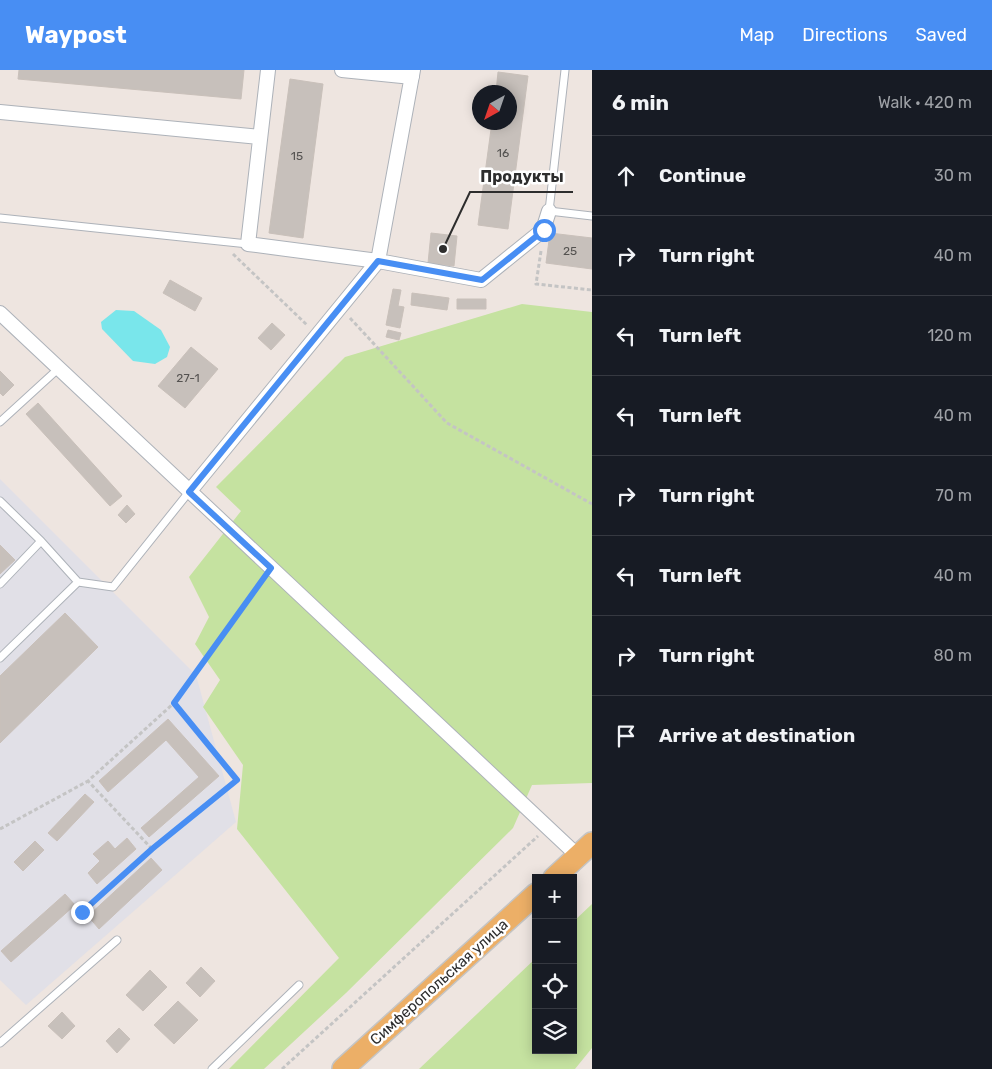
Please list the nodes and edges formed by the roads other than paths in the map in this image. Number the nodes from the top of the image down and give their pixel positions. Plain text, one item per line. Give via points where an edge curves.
1 (268, 70) edge
2 (342, 70) edge
3 (565, 70) edge
4 (412, 74) edge
5 (0, 112) edge
6 (260, 136) junction
7 (549, 211) junction
8 (592, 216) edge
9 (0, 218) edge
10 (248, 244) junction
11 (378, 261) junction
12 (0, 313) edge
13 (58, 369) junction
14 (0, 422) edge
15 (189, 492) junction
16 (0, 501) edge
17 (41, 542) junction
18 (78, 582) junction
19 (0, 584) edge
20 (0, 658) edge
21 (585, 849) edge
22 (558, 874) edge
23 (532, 898) edge
24 (117, 940) dead end
25 (299, 985) dead end
26 (0, 1043) edge
27 (212, 1069) edge
28 (343, 1069) edge

1 - 6 street
2 - 4 street
3 - 7 lane
4 - 11 street
5 - 6 street
6 - 10 street
7 - 8 lane
7 - 11 street via 544,230 482,280
9 - 10 lane
10 - 11 street
11 - 15 street
12 - 13 street
13 - 14 lane
13 - 15 street
15 - 18 lane via 113,587
15 - 21 street via 548,827
16 - 17 lane
17 - 18 lane
17 - 19 lane
18 - 20 lane
21 - 22 main road
23 - 28 main road, Симферопольская улица
24 - 26 lane
25 - 27 lane

